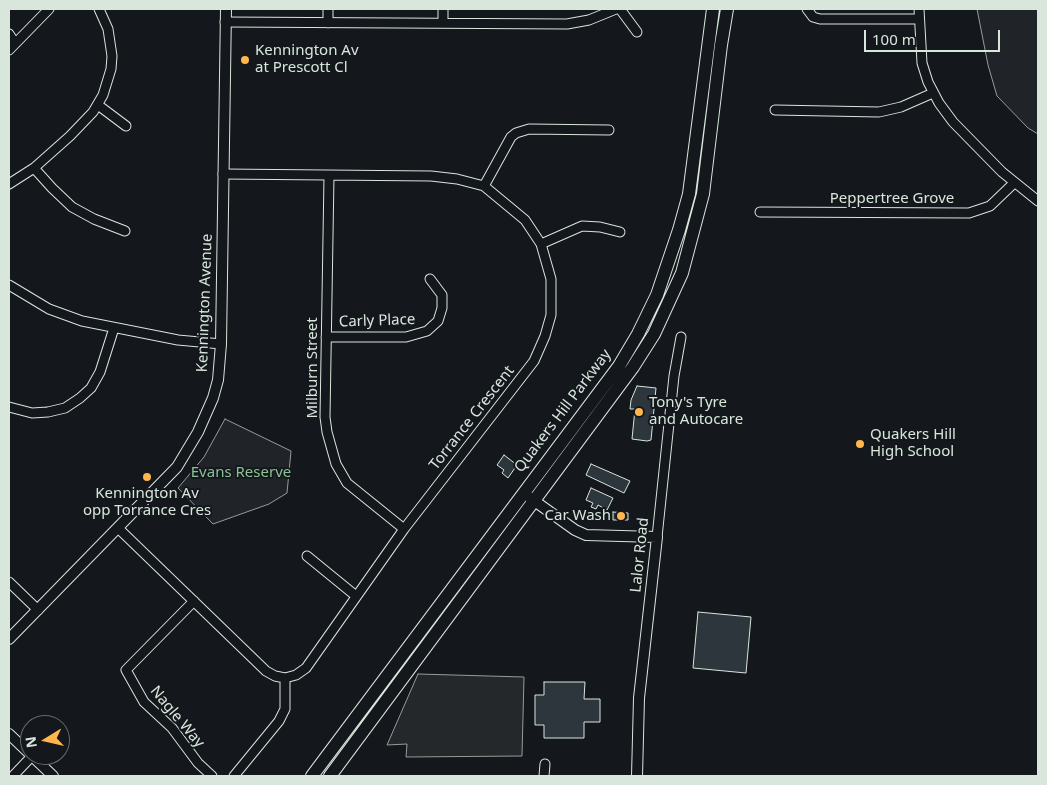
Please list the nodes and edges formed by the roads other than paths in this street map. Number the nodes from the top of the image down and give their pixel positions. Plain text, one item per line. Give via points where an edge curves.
1 (49, 9) edge
2 (99, 9) edge
3 (226, 9) edge
4 (328, 9) edge
5 (443, 9) edge
6 (616, 9) edge
7 (620, 9) edge
8 (713, 9) edge
9 (727, 9) edge
10 (807, 9) edge
11 (919, 9) edge
12 (919, 19) junction
13 (226, 22) junction
14 (328, 23) junction
15 (443, 23) junction
16 (637, 32) dead end
17 (9, 34) edge
18 (12, 47) edge
19 (933, 93) junction
20 (98, 106) junction
21 (775, 110) dead end
22 (126, 126) dead end
23 (609, 130) dead end
24 (34, 168) junction
25 (223, 174) junction
26 (328, 176) junction
27 (1014, 183) junction
28 (9, 184) edge
29 (484, 186) junction
30 (1038, 201) edge
31 (760, 212) dead end
32 (125, 231) dead end
33 (620, 232) dead end
34 (541, 244) junction
35 (430, 279) dead end
36 (9, 285) edge
37 (114, 328) junction
38 (326, 337) junction
39 (682, 337) dead end
40 (221, 344) junction
41 (9, 407) edge
42 (523, 492) junction
43 (535, 501) junction
44 (118, 528) junction
45 (404, 529) junction
46 (657, 538) junction
47 (307, 556) dead end
48 (9, 582) edge
49 (356, 596) junction
50 (194, 601) junction
51 (38, 610) junction
52 (9, 639) edge
53 (285, 678) junction
54 (9, 734) edge
55 (20, 744) edge
56 (545, 764) dead end
57 (22, 765) edge
58 (41, 765) edge
59 (12, 776) edge
60 (53, 776) edge
61 (212, 776) edge
62 (234, 776) edge
63 (312, 776) edge
64 (330, 776) edge
65 (544, 776) edge
66 (637, 776) edge

1 - 18 street
2 - 20 street via 108,29 112,56 108,83
3 - 13 street, Kennington Avenue
4 - 14 street
5 - 15 street
6 - 15 street via 578,23
7 - 16 street
8 - 42 main road, Quakers Hill Parkway via 689,194 657,295 618,366
9 - 43 main road, Quakers Hill Parkway via 703,194 682,273 654,334 633,367
10 - 12 street via 812,17 820,19
11 - 12 street
12 - 19 street via 922,63
13 - 14 street
13 - 25 street, Kennington Avenue
14 - 15 street
17 - 18 street
19 - 21 street via 901,107 879,112
19 - 27 street via 953,122
20 - 22 street
20 - 24 street
23 - 29 street via 529,129 516,133
24 - 28 street
24 - 32 street via 72,207
25 - 26 street, Torrance Crescent
25 - 40 street, Kennington Avenue
26 - 29 street, Torrance Crescent via 431,176
26 - 38 street, Milburn Street
27 - 30 street
27 - 31 street, Peppertree Grove via 990,206 969,213
29 - 34 street, Torrance Crescent via 525,220
33 - 34 street via 582,226
34 - 45 street, Torrance Crescent via 551,279 550,315 534,361
35 - 38 street, Carly Place via 442,295 442,308 438,321 427,331 406,337
36 - 37 street via 49,309
37 - 40 street
37 - 41 street via 100,372 91,388 80,398 65,408 48,412 32,413
38 - 45 street, Milburn Street via 325,417 336,464 354,491
39 - 46 street, Lalor Road via 674,376
40 - 44 street, Kennington Avenue via 213,398 190,448
42 - 43 street
42 - 63 main road, Quakers Hill Parkway
43 - 46 street via 586,536
43 - 64 main road, Quakers Hill Parkway
44 - 50 street
44 - 51 street, Kennington Avenue
45 - 49 street, Torrance Crescent
46 - 66 street, Lalor Road via 639,698
47 - 49 street
48 - 51 street
49 - 53 street, Torrance Crescent via 306,668
50 - 53 street via 266,671
50 - 61 street, Nagle Way via 126,670 144,702 172,728
51 - 52 street, Kennington Avenue
53 - 62 street via 285,709 279,721
54 - 55 street
56 - 65 street
57 - 59 street
58 - 60 street

